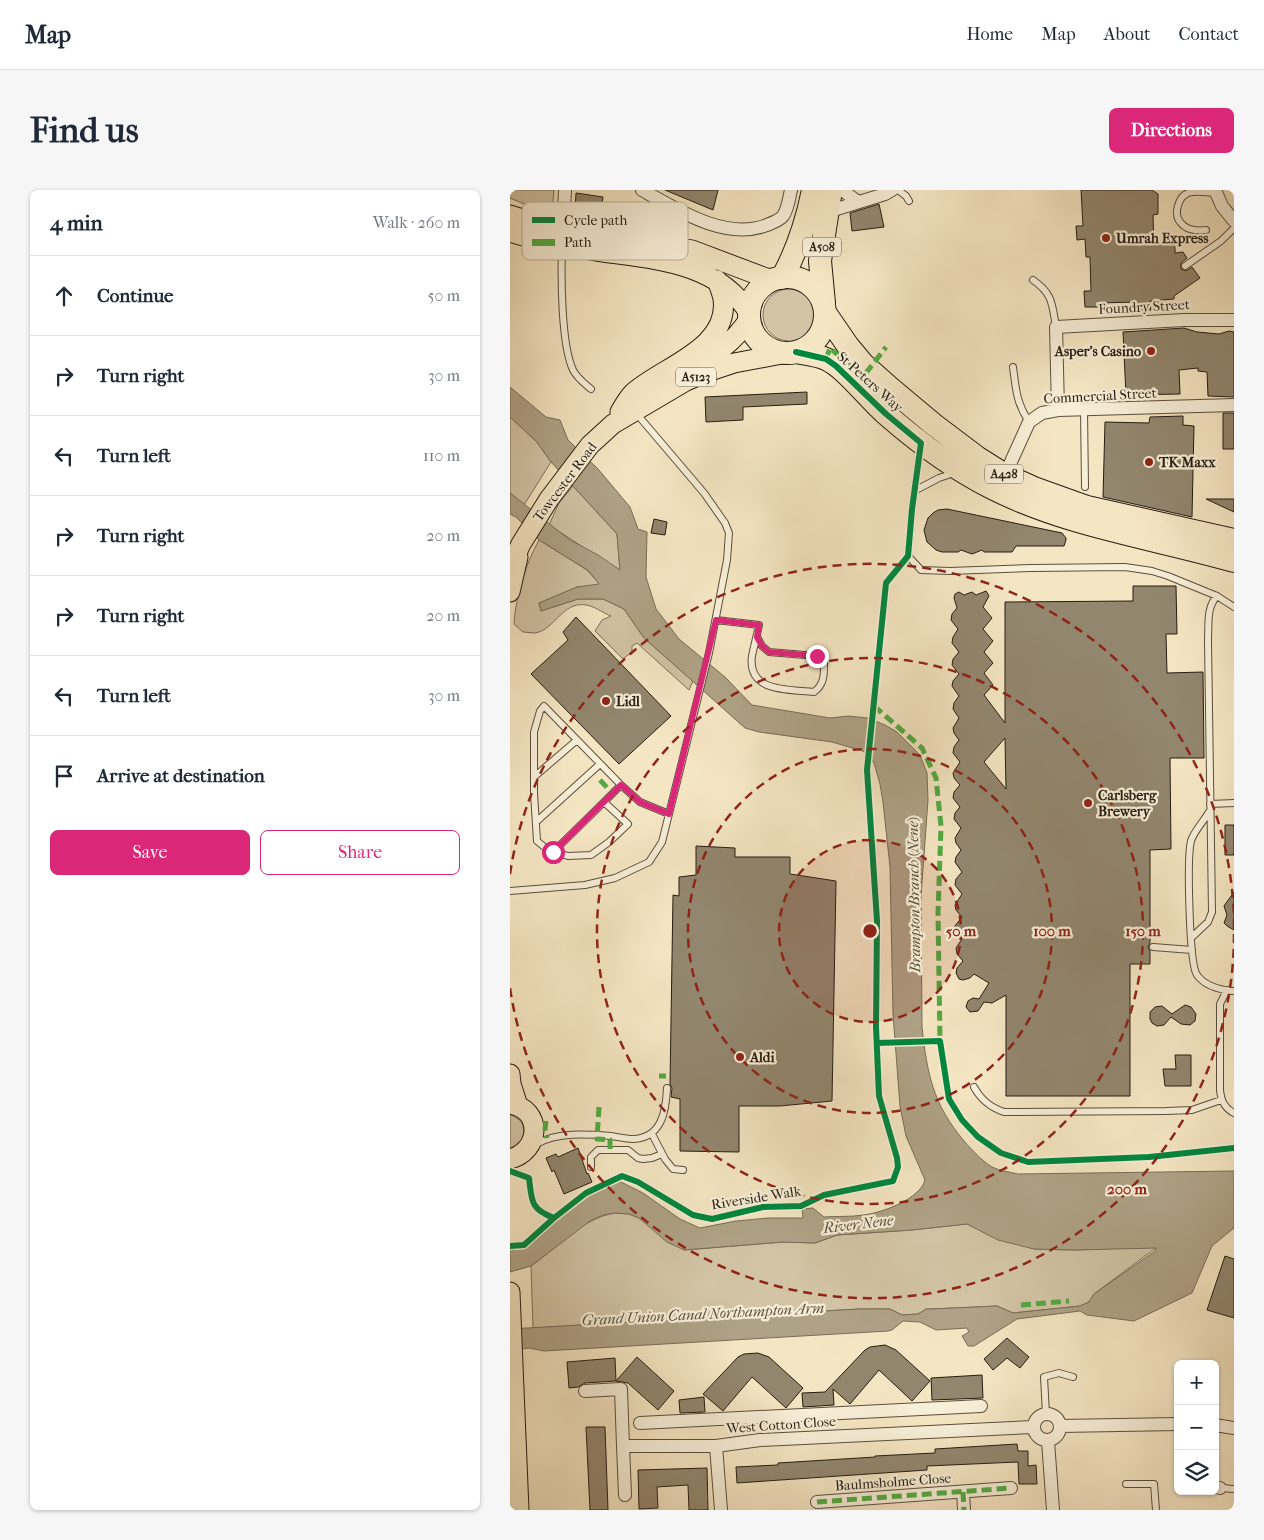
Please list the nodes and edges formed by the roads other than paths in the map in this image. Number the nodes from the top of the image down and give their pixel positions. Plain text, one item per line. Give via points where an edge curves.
1 (643, 190) edge
2 (791, 190) edge
3 (813, 190) edge
4 (831, 190) edge
5 (842, 190) edge
6 (892, 190) edge
7 (898, 190) edge
8 (1215, 192) edge
9 (909, 201) dead end
10 (664, 202) edge
11 (858, 202) junction
12 (827, 212) junction
13 (688, 215) edge
14 (510, 216) edge
15 (522, 221) edge
16 (1234, 221) edge
17 (1234, 228) edge
18 (1206, 230) dead end
19 (510, 232) edge
20 (522, 236) edge
21 (688, 250) edge
22 (561, 260) edge
23 (662, 260) edge
24 (1185, 266) dead end
25 (780, 278) junction
26 (717, 280) junction
27 (1033, 280) dead end
28 (825, 310) junction
29 (749, 316) junction
30 (1234, 320) edge
31 (1056, 327) junction
32 (792, 353) junction
33 (1013, 366) dead end
34 (592, 389) dead end
35 (1234, 404) edge
36 (1058, 410) junction
37 (1078, 410) junction
38 (622, 415) junction
39 (1029, 422) junction
40 (922, 430) junction
41 (960, 471) junction
42 (1005, 475) junction
43 (1085, 487) dead end
44 (914, 491) junction
45 (1234, 540) edge
46 (522, 544) junction
47 (1172, 544) junction
48 (1234, 561) edge
49 (510, 568) edge
50 (1234, 576) edge
51 (510, 592) edge
52 (1217, 596) junction
53 (1234, 607) edge
54 (716, 620) junction
55 (757, 637) junction
56 (577, 740) junction
57 (600, 764) junction
58 (534, 777) junction
59 (621, 785) junction
60 (604, 802) junction
61 (1234, 803) edge
62 (1210, 807) junction
63 (669, 814) junction
64 (536, 822) junction
65 (553, 852) junction
66 (510, 890) edge
67 (1191, 938) junction
68 (1153, 946) dead end
69 (1192, 950) junction
70 (1232, 990) edge
71 (510, 1074) edge
72 (974, 1087) dead end
73 (667, 1088) dead end
74 (1221, 1100) junction
75 (514, 1105) edge
76 (1234, 1113) edge
77 (652, 1134) junction
78 (530, 1146) junction
79 (662, 1154) junction
80 (510, 1159) edge
81 (591, 1167) dead end
82 (683, 1170) dead end
83 (510, 1292) edge
84 (1073, 1377) dead end
85 (585, 1391) dead end
86 (981, 1406) dead end
87 (1046, 1414) junction
88 (754, 1417) junction
89 (640, 1423) dead end
90 (1174, 1424) edge
91 (1060, 1426) junction
92 (1219, 1426) edge
93 (1034, 1427) junction
94 (1234, 1428) edge
95 (760, 1440) junction
96 (1048, 1441) junction
97 (623, 1446) junction
98 (716, 1446) junction
99 (1126, 1484) dead end
100 (1011, 1488) dead end
101 (1219, 1488) edge
102 (1234, 1489) edge
103 (963, 1492) junction
104 (625, 1495) dead end
105 (823, 1504) edge
106 (519, 1510) edge
107 (721, 1510) edge
108 (964, 1510) edge
109 (1053, 1510) edge
110 (1156, 1510) edge

1 - 10 street
2 - 13 street via 782,217 757,229 726,228
3 - 25 highway, A508 via 790,264
4 - 12 highway, A508
5 - 11 street
6 - 11 street
7 - 9 lane
8 - 16 street
8 - 18 lane via 1187,193 1178,207 1178,219 1182,225 1192,230
11 - 12 street
12 - 28 highway, A508 via 820,261
14 - 15 main road
17 - 24 lane
19 - 20 main road
21 - 25 main road via 766,278
22 - 34 lane via 567,348 573,370
23 - 26 main road
25 - 28 highway via 800,279 810,284
25 - 29 highway via 760,289 753,299
26 - 29 main road via 739,298
26 - 38 main road via 723,306 719,323 711,336 689,358 631,394
27 - 31 lane via 1049,295
28 - 32 highway via 824,327 816,341
28 - 40 highway, St Peters Way / A428 via 848,346
29 - 32 highway via 760,342 768,348
29 - 38 main road, Towcester Road / A5123 via 736,337 716,354 635,400
30 - 31 street, Foundry Street
31 - 36 street
32 - 38 main road, Towcester Road / A5123 via 734,363 708,372
32 - 40 highway, St Peters Way / A428 via 826,359 886,414
33 - 39 lane via 1017,400
35 - 37 street, Commercial Street
36 - 37 street, Commercial Street
36 - 39 street, Commercial Street via 1042,413
37 - 43 lane
38 - 46 main road, Towcester Road / A5123 via 590,445 549,499
38 - 54 lane via 704,494 725,523 729,533 727,560
39 - 42 street
40 - 41 highway, St Peters Way / A428
40 - 42 highway, St Peters Way / A428
40 - 44 lane
41 - 44 lane
41 - 47 highway, St Peters Way / A428 via 1034,506
42 - 45 highway, St Peters Way / A428 via 1087,507
44 - 52 lane via 908,556 921,570 1125,567 1152,571
46 - 49 main road, Towcester Road / A5123
46 - 51 main road, Towcester Road / A5123
47 - 48 highway, St Peters Way / A428
47 - 50 highway
52 - 53 lane
52 - 62 lane via 1209,614
54 - 55 lane via 759,625
54 - 63 lane
55 - 55 lane via 769,652 817,656 824,661 820,688 814,692 767,687 757,679 752,658
56 - 57 lane
56 - 58 lane
56 - 58 lane via 544,706 534,732
57 - 59 lane
57 - 64 lane
58 - 64 lane
59 - 60 lane
59 - 63 lane via 640,802
60 - 65 lane
60 - 65 lane via 628,824 592,855 568,856
61 - 62 lane
62 - 67 lane via 1192,840 1188,858
62 - 67 lane via 1212,912 1208,922
63 - 66 lane via 662,842 649,862 615,878 586,884
64 - 65 lane via 537,841
67 - 69 lane
68 - 69 lane
69 - 70 lane via 1195,973 1205,984
70 - 74 lane via 1225,994 1220,1004
71 - 75 main road
72 - 74 lane via 985,1103 1004,1112 1192,1110
73 - 77 lane via 661,1124
74 - 76 lane
75 - 78 main road via 528,1114 534,1126
77 - 78 lane via 632,1139 566,1135 547,1138
77 - 79 lane
78 - 80 main road
79 - 81 lane via 643,1159 628,1150 598,1150 591,1156
79 - 82 lane via 673,1169
83 - 106 main road
84 - 87 lane via 1060,1373 1044,1377
85 - 97 street via 621,1389
86 - 88 street
87 - 91 street via 1055,1417
87 - 93 street via 1037,1419
88 - 89 street
88 - 95 street
90 - 91 street
91 - 96 street via 1058,1435
92 - 94 street
93 - 95 street, West Cotton Close
93 - 96 street via 1040,1438
95 - 98 street, West Cotton Close
96 - 109 street
97 - 98 street, West Cotton Close
97 - 104 street
98 - 107 street
99 - 110 lane via 1154,1484
100 - 103 street, Baulmsholme Close
101 - 102 lane
103 - 105 street, Baulmsholme Close
103 - 108 street, Baulmsholme Close

